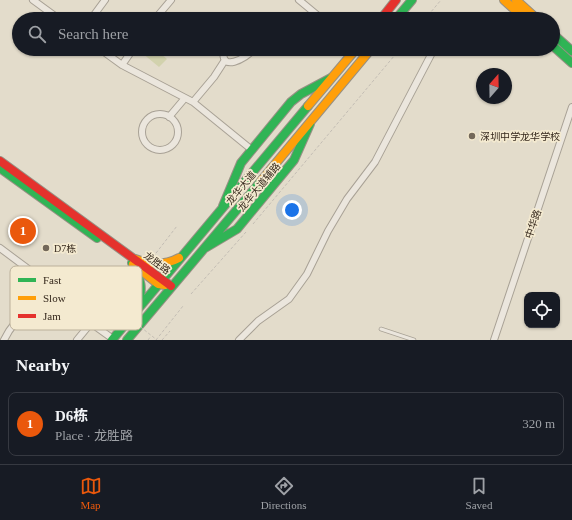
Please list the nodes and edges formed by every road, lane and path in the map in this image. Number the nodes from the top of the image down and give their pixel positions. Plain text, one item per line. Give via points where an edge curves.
1 (33, 0) edge
2 (105, 0) edge
3 (171, 0) edge
4 (299, 0) edge
5 (396, 0) edge
6 (412, 0) edge
7 (441, 0) edge
8 (504, 0) edge
9 (519, 1) edge
10 (49, 12) edge
11 (96, 12) edge
12 (161, 12) edge
13 (314, 12) edge
14 (386, 12) edge
15 (402, 12) edge
16 (431, 12) edge
17 (517, 12) edge
18 (530, 12) edge
19 (560, 40) edge
20 (572, 51) edge
21 (560, 52) edge
22 (110, 56) edge
23 (128, 56) edge
24 (223, 56) edge
25 (247, 56) edge
26 (350, 56) edge
27 (364, 56) edge
28 (394, 56) edge
29 (430, 56) edge
30 (225, 60) junction
31 (572, 63) edge
32 (122, 65) junction
33 (332, 77) junction
34 (184, 98) junction
35 (194, 102) junction
36 (572, 107) edge
37 (169, 117) junction
38 (313, 117) junction
39 (252, 150) junction
40 (0, 161) edge
41 (0, 168) edge
42 (221, 210) junction
43 (253, 224) dead end
44 (177, 226) dead end
45 (246, 232) dead end
46 (0, 248) edge
47 (200, 252) junction
48 (185, 253) junction
49 (152, 257) dead end
50 (134, 261) junction
51 (24, 266) edge
52 (135, 266) edge
53 (140, 266) edge
54 (142, 267) edge
55 (161, 282) junction
56 (171, 286) junction
57 (191, 294) dead end
58 (142, 304) edge
59 (183, 306) dead end
60 (142, 322) edge
61 (142, 329) edge
62 (381, 329) dead end
63 (10, 330) edge
64 (86, 330) edge
65 (99, 330) edge
66 (121, 330) edge
67 (135, 330) edge
68 (170, 331) dead end
69 (151, 336) junction
70 (4, 340) edge
71 (77, 340) edge
72 (113, 340) edge
73 (127, 340) edge
74 (148, 340) edge
75 (156, 340) edge
76 (162, 340) edge
77 (239, 340) edge
78 (414, 340) edge
79 (494, 340) edge

1 - 10 street
2 - 11 street
3 - 12 street
4 - 13 street
5 - 14 main road
6 - 15 main road
7 - 16 path
8 - 17 main road
9 - 18 main road
19 - 20 main road
21 - 31 main road
22 - 32 street
23 - 32 street
24 - 30 street
25 - 30 street via 231,62
26 - 33 main road, 龙华大道
27 - 38 main road, 龙华大道
28 - 43 path
29 - 77 street via 375,162 347,199 307,274 289,299 258,321
30 - 35 street
32 - 34 street
33 - 39 main road, 龙华大道辅路 via 291,102
33 - 42 main road, 龙华大道
34 - 35 street
34 - 37 street
35 - 39 street
36 - 79 street, 中华路
37 - 37 street via 156,114 145,122 142,135 150,147 163,149 174,142 177,128
38 - 47 main road, 龙华大道
38 - 47 main road, 龙华大道辅路 via 294,160 237,229
39 - 42 main road, 龙华大道辅路 via 238,169
40 - 50 main road, 龙胜路
41 - 50 main road, 龙胜路
42 - 48 main road, 龙华大道
44 - 49 path
45 - 57 path
46 - 51 street
47 - 56 main road, 龙华大道
48 - 50 main road via 176,260 159,264
48 - 55 main road, 龙华大道
50 - 52 main road
50 - 53 main road, 龙胜路
54 - 55 main road, 龙胜路
55 - 56 main road, 龙胜路
55 - 58 main road, 龙华大道
56 - 60 main road, 龙华大道
59 - 75 path
61 - 69 path, bridge
62 - 78 lane
63 - 70 street
64 - 71 street
65 - 72 street
66 - 72 main road, 龙华大道
67 - 73 main road, 龙华大道
68 - 76 path
69 - 74 path
69 - 75 path, bridge

